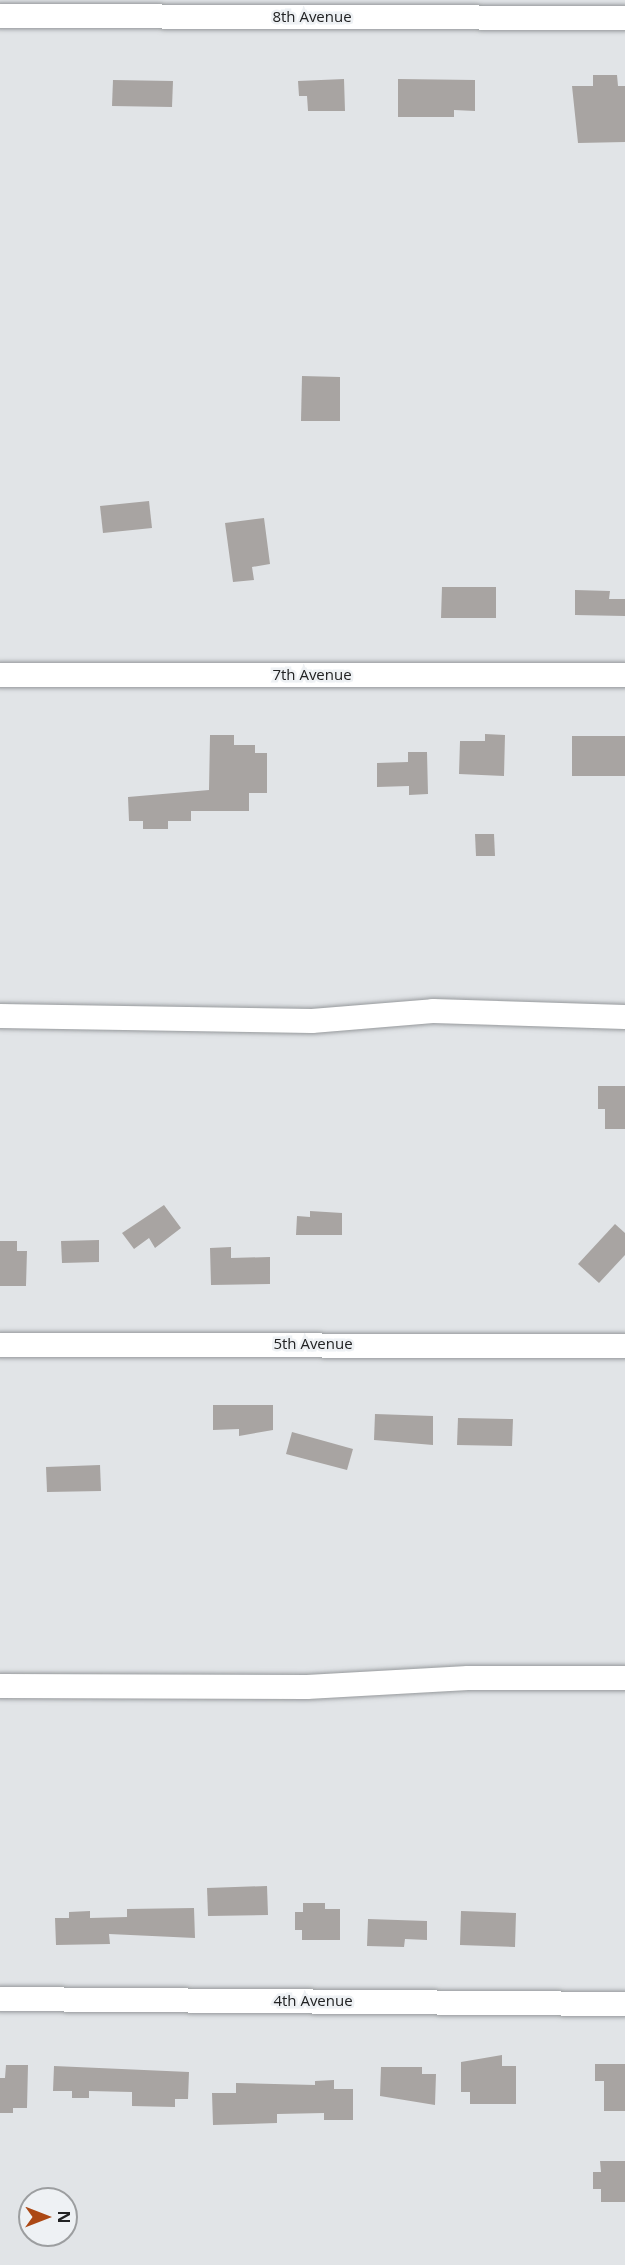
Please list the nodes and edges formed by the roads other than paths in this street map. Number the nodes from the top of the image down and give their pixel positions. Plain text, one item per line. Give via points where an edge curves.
1 (0, 16) edge
2 (625, 18) edge
3 (0, 675) edge
4 (625, 675) edge
5 (0, 1016) edge
6 (625, 1017) edge
7 (0, 1345) edge
8 (625, 1346) edge
9 (625, 1678) edge
10 (0, 1686) edge
11 (0, 1999) edge
12 (625, 2004) edge

1 - 2 street, 8th Avenue
3 - 4 street, 7th Avenue
5 - 6 street via 312,1021 433,1011
7 - 8 street, 5th Avenue
9 - 10 street via 468,1678 307,1688
11 - 12 street, 4th Avenue

